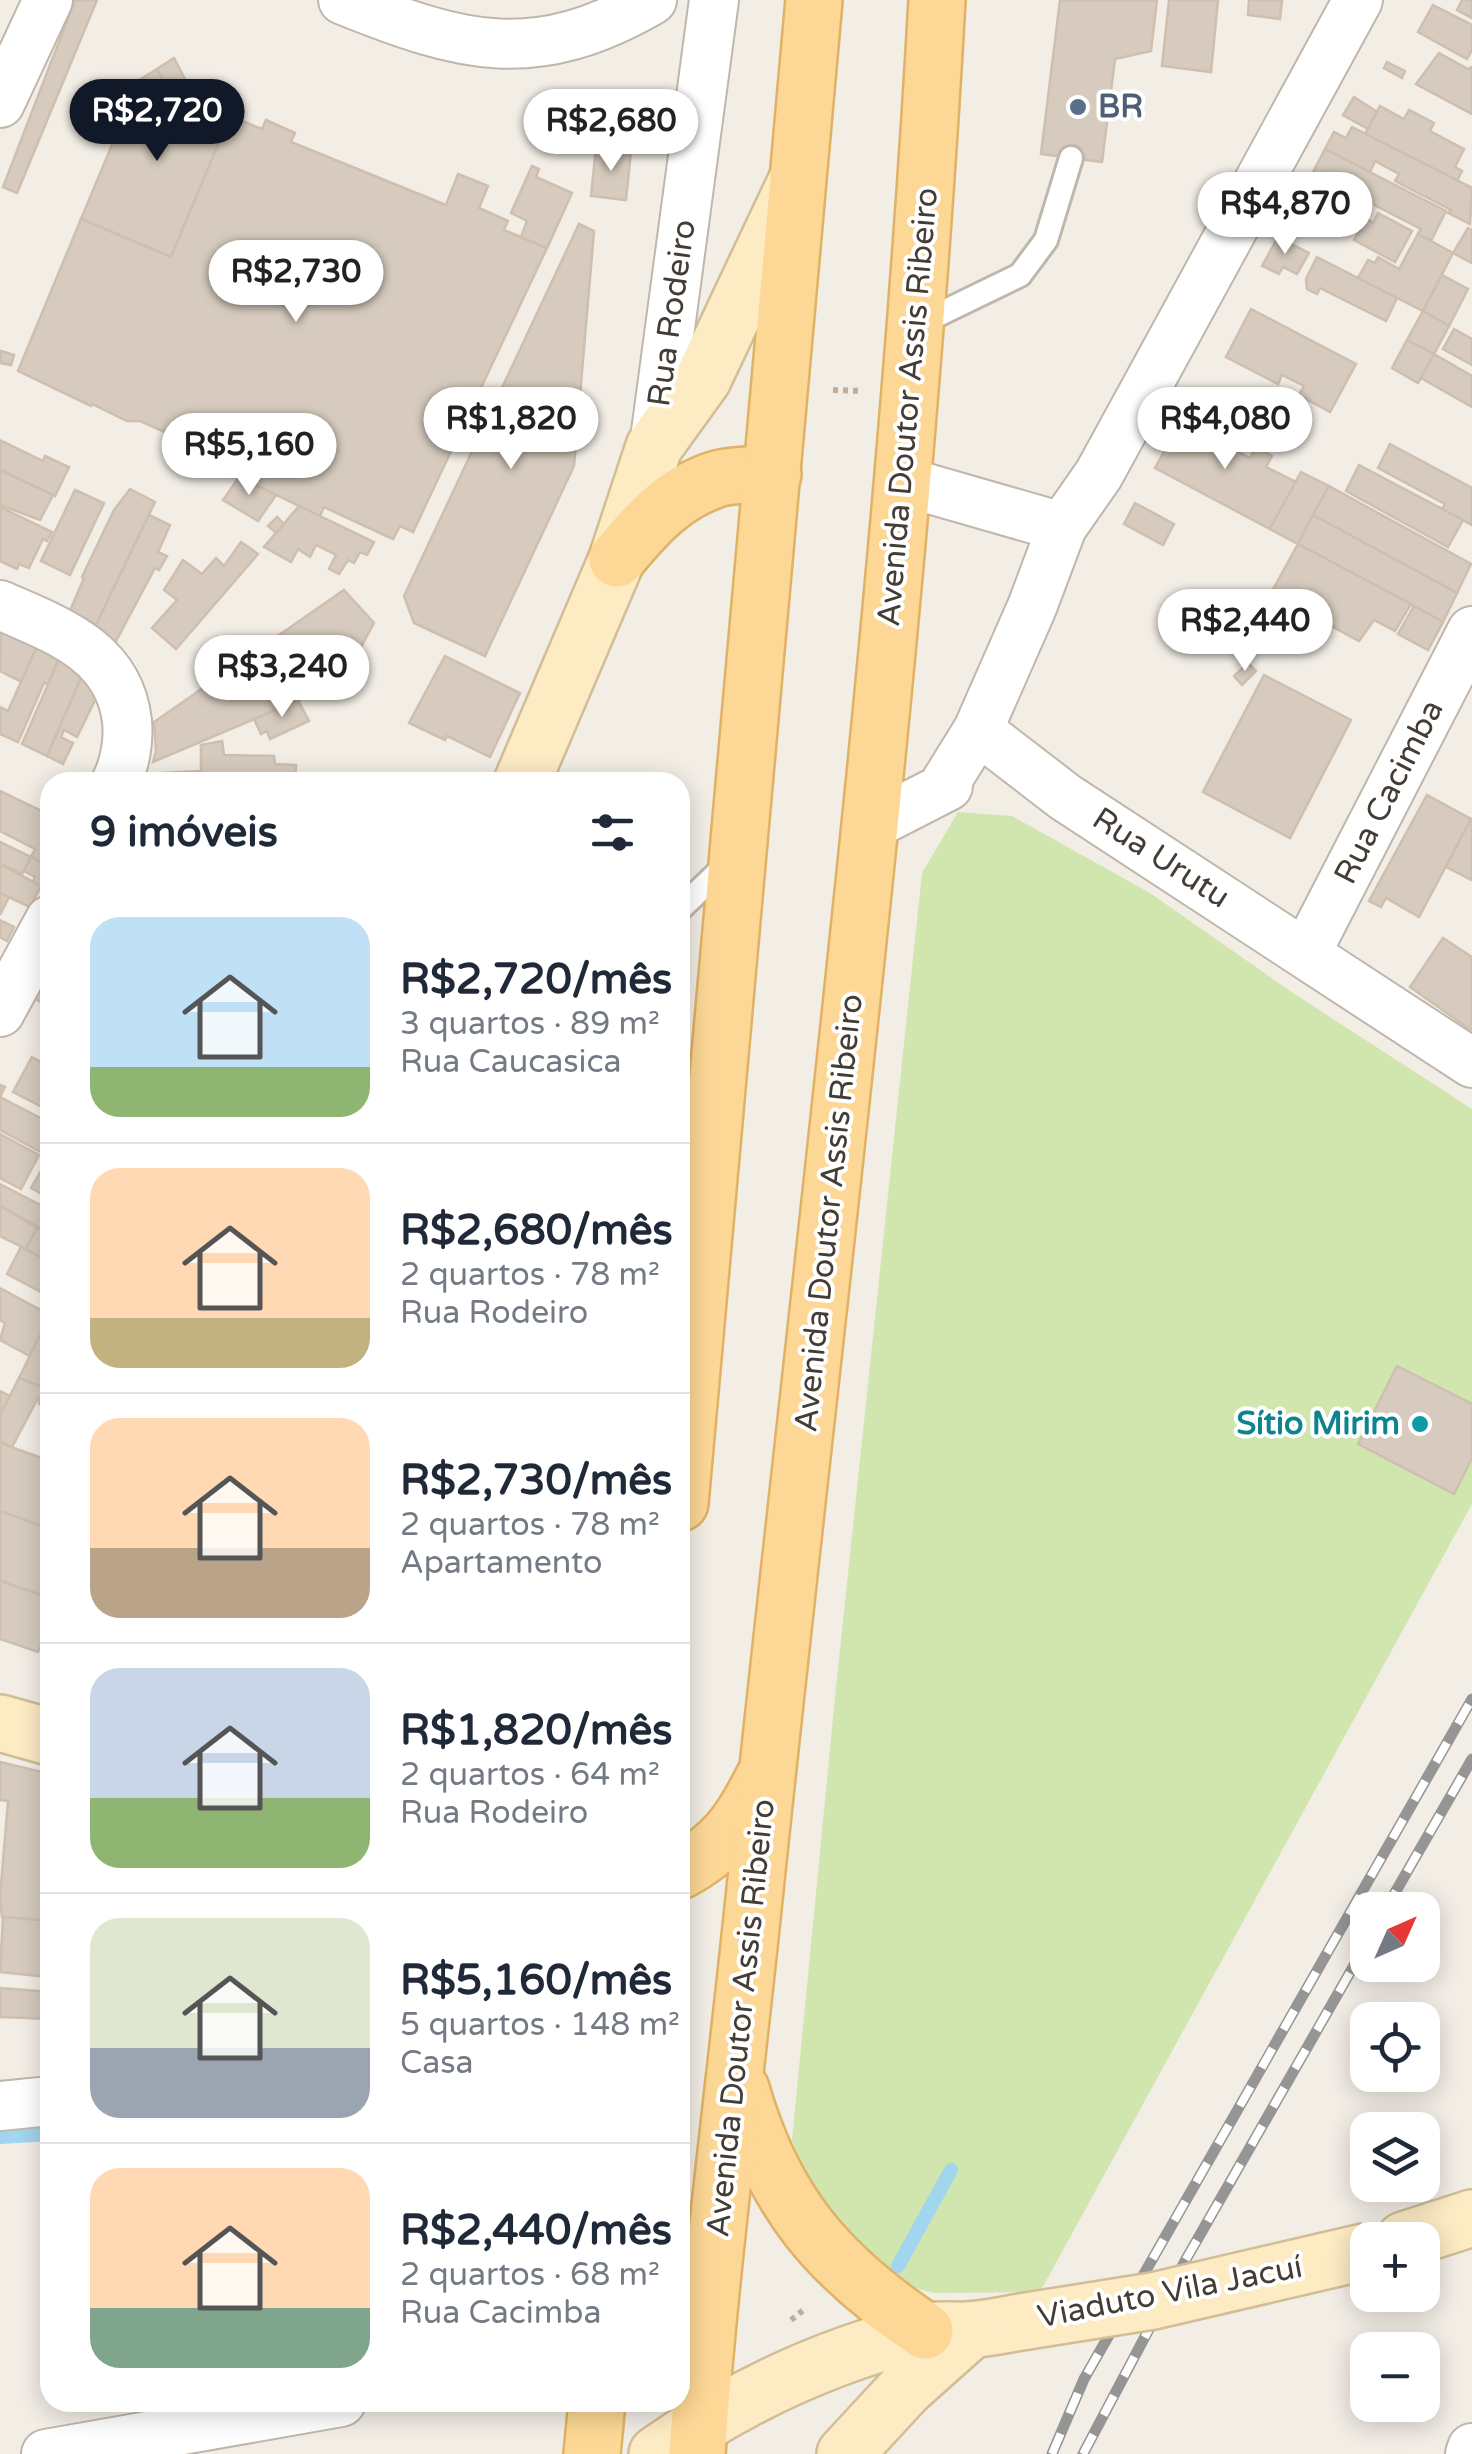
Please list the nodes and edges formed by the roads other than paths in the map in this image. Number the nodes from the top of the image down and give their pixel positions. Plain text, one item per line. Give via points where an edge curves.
1 (48, 0) edge
2 (344, 0) edge
3 (652, 0) edge
4 (714, 0) edge
5 (814, 0) edge
6 (938, 0) edge
7 (1358, 0) edge
8 (0, 102) edge
9 (1070, 158) dead end
10 (799, 176) junction
11 (916, 325) junction
12 (654, 447) junction
13 (773, 474) junction
14 (902, 481) junction
15 (1062, 527) junction
16 (618, 558) junction
17 (0, 606) edge
18 (1472, 631) edge
19 (978, 730) junction
20 (119, 772) edge
21 (526, 772) edge
22 (872, 825) junction
23 (739, 852) junction
24 (690, 900) edge
25 (40, 938) edge
26 (1306, 953) junction
27 (0, 1012) edge
28 (1472, 1063) edge
29 (690, 1297) edge
30 (0, 1723) edge
31 (40, 1733) edge
32 (767, 1771) junction
33 (690, 1864) edge
34 (736, 2073) junction
35 (40, 2102) edge
36 (0, 2106) edge
37 (1472, 2218) edge
38 (1440, 2228) edge
39 (1350, 2255) edge
40 (948, 2330) junction
41 (690, 2401) edge
42 (284, 2412) edge
43 (596, 2412) edge
44 (688, 2412) edge
45 (684, 2444) edge
46 (46, 2454) edge
47 (592, 2454) edge
48 (845, 2454) edge

1 - 8 street
2 - 3 street via 473,43 523,46 588,31
4 - 12 street, Rua Rodeiro
5 - 10 main road
6 - 11 main road, Avenida Doutor Assis Ribeiro
7 - 15 street via 1099,474
9 - 11 lane via 1046,240 1020,275
10 - 12 street, Rua Rodeiro via 703,379
10 - 13 main road
11 - 14 main road, Avenida Doutor Assis Ribeiro
12 - 16 street, Rua Rodeiro
13 - 16 main road via 720,478 691,490 654,514
13 - 23 main road
14 - 15 street
14 - 22 main road, Avenida Doutor Assis Ribeiro
15 - 19 street
16 - 21 street, Rua Rodeiro
17 - 20 street via 79,643 108,667 124,703 128,736
18 - 26 street, Rua Cacimba
19 - 22 street via 948,786
19 - 26 street, Rua Urutu via 1065,797
22 - 32 main road, Avenida Doutor Assis Ribeiro
23 - 24 lane
23 - 29 main road
25 - 27 street
26 - 28 street, Rua Urutu
30 - 31 street
32 - 33 main road via 742,1820 715,1850
32 - 34 main road, Avenida Doutor Assis Ribeiro
34 - 40 main road via 774,2180 807,2228 885,2304
34 - 41 main road, Avenida Doutor Assis Ribeiro
35 - 36 street
37 - 38 street
39 - 40 street, Viaduto Vila Jacuí, bridge via 1153,2301
40 - 45 street, Avenida Doutor Assis Ribeiro via 773,2385
40 - 48 street
42 - 46 street
43 - 47 main road
44 - 45 main road, Avenida Doutor Assis Ribeiro

